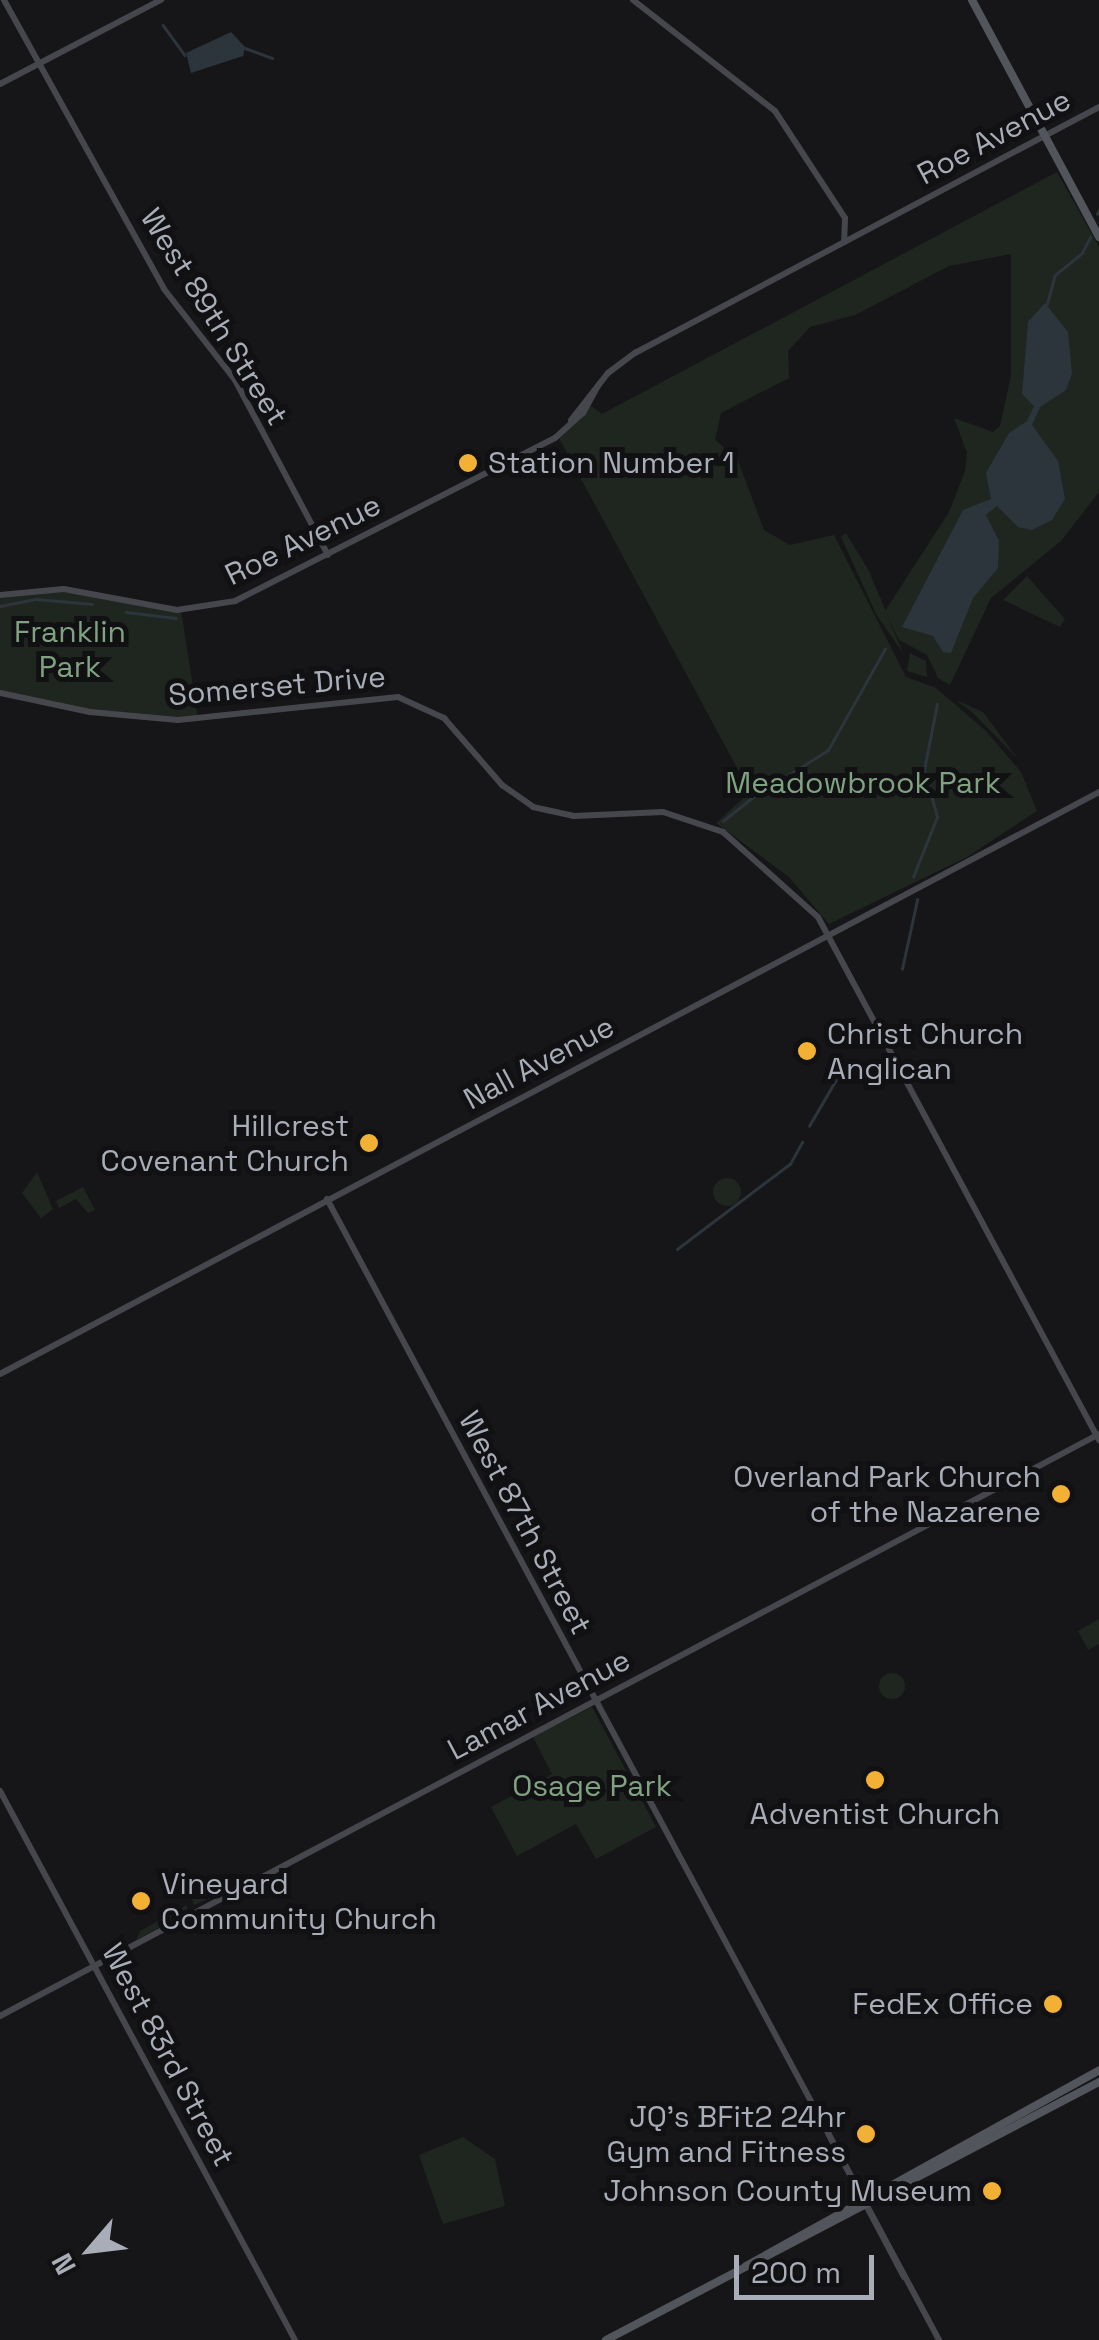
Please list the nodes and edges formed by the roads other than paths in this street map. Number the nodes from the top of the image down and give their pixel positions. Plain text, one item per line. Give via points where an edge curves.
1 (4, 0) edge
2 (161, 0) edge
3 (634, 0) edge
4 (972, 0) edge
5 (38, 64) junction
6 (0, 84) edge
7 (1099, 107) edge
8 (1045, 137) junction
9 (845, 218) junction
10 (866, 231) junction
11 (1099, 237) edge
12 (843, 243) junction
13 (328, 555) junction
14 (0, 595) edge
15 (0, 693) edge
16 (1099, 792) edge
17 (829, 934) junction
18 (327, 1199) junction
19 (0, 1374) edge
20 (1098, 1436) edge
21 (594, 1701) junction
22 (0, 1791) edge
23 (94, 1966) junction
24 (0, 2016) edge
25 (1099, 2070) edge
26 (1099, 2082) edge
27 (865, 2202) junction
28 (295, 2340) edge
29 (606, 2340) edge
30 (939, 2340) edge

1 - 5 street, West 89th Street
2 - 5 street
3 - 9 street via 762,97 802,144
4 - 8 main road
5 - 6 street
5 - 13 street, West 89th Street via 164,289 235,380
7 - 8 street, Roe Avenue
8 - 10 street, Roe Avenue
8 - 11 main road
9 - 10 street
9 - 12 street
10 - 12 street, Roe Avenue
12 - 13 street, Roe Avenue via 634,352 550,439
13 - 14 street, Roe Avenue via 251,595 206,608 154,608 64,590
15 - 17 street, Somerset Drive via 90,712 178,720 259,715 370,694 408,699 450,723 502,785 533,807 574,816 663,812 723,832 795,890
16 - 17 street, Nall Avenue
17 - 18 street, Nall Avenue
17 - 20 street, Somerset Drive
18 - 19 street, Nall Avenue
18 - 21 street, West 87th Street
20 - 21 street, Lamar Avenue
21 - 23 street, Lamar Avenue
21 - 27 street, West 87th Street
22 - 23 street, West 83rd Street
23 - 24 street, Lamar Avenue
23 - 28 street, West 83rd Street
25 - 27 main road
26 - 27 main road
27 - 29 main road
27 - 30 street, West 87th Street

